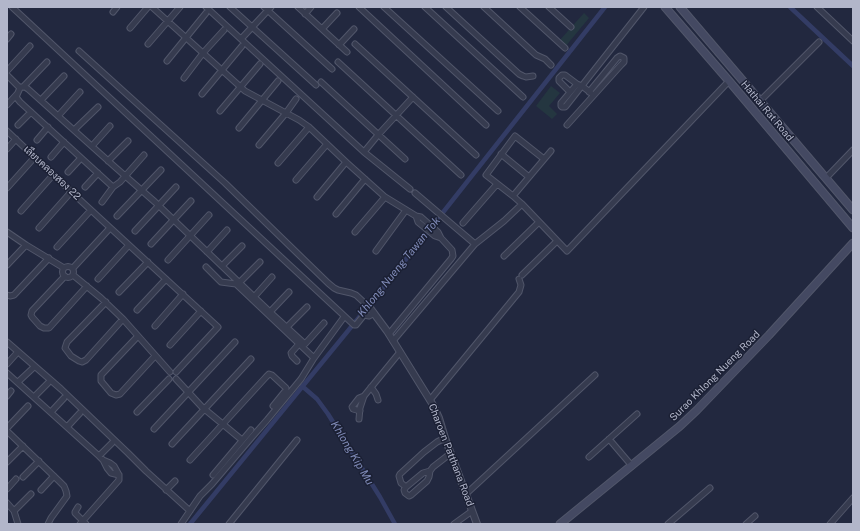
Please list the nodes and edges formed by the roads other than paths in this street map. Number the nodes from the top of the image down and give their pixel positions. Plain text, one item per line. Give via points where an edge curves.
1 (12, 7) edge
2 (117, 7) edge
3 (148, 7) edge
4 (152, 7) edge
5 (180, 7) edge
6 (206, 7) edge
7 (230, 7) edge
8 (298, 7) edge
9 (311, 7) edge
10 (358, 7) edge
11 (384, 7) edge
12 (425, 7) edge
13 (446, 7) edge
14 (484, 7) edge
15 (520, 7) edge
16 (549, 7) edge
17 (644, 7) edge
18 (665, 7) edge
19 (680, 7) edge
20 (817, 7) edge
21 (267, 8) edge
22 (113, 12) dead end
23 (206, 13) dead end
24 (337, 13) dead end
25 (305, 14) junction
26 (168, 21) junction
27 (252, 27) junction
28 (571, 27) dead end
29 (130, 28) dead end
30 (322, 29) junction
31 (354, 29) dead end
32 (224, 30) dead end
33 (11, 34) dead end
34 (186, 38) junction
35 (7, 39) edge
36 (241, 39) junction
37 (853, 41) edge
38 (819, 42) dead end
39 (148, 44) dead end
40 (355, 44) dead end
41 (339, 45) junction
42 (30, 46) dead end
43 (242, 46) dead end
44 (565, 48) dead end
45 (79, 50) dead end
46 (347, 52) dead end
47 (203, 53) junction
48 (167, 61) dead end
49 (47, 62) dead end
50 (338, 62) dead end
51 (260, 64) dead end
52 (551, 65) dead end
53 (332, 69) dead end
54 (222, 70) junction
55 (7, 71) edge
56 (7, 75) edge
57 (64, 76) dead end
58 (533, 76) dead end
59 (184, 78) dead end
60 (278, 81) dead end
61 (729, 81) junction
62 (580, 85) junction
63 (22, 87) junction
64 (240, 87) junction
65 (80, 92) dead end
66 (570, 92) junction
67 (589, 92) junction
68 (17, 94) junction
69 (202, 94) dead end
70 (594, 96) junction
71 (413, 97) junction
72 (523, 97) dead end
73 (296, 99) dead end
74 (41, 100) junction
75 (262, 101) junction
76 (760, 101) junction
77 (7, 105) edge
78 (98, 107) dead end
79 (220, 111) dead end
80 (498, 111) dead end
81 (31, 112) junction
82 (286, 113) junction
83 (58, 116) junction
84 (396, 116) junction
85 (18, 125) dead end
86 (486, 125) dead end
87 (567, 125) dead end
88 (110, 126) dead end
89 (48, 127) junction
90 (309, 127) junction
91 (239, 128) dead end
92 (74, 130) junction
93 (7, 131) edge
94 (378, 134) junction
95 (16, 139) junction
96 (36, 140) dead end
97 (128, 141) dead end
98 (64, 142) junction
99 (327, 144) junction
100 (259, 145) dead end
101 (92, 146) junction
102 (7, 149) edge
103 (853, 150) edge
104 (364, 152) junction
105 (551, 152) dead end
106 (501, 154) junction
107 (144, 155) dead end
108 (476, 155) dead end
109 (51, 156) dead end
110 (34, 158) junction
111 (81, 158) junction
112 (405, 158) dead end
113 (544, 159) junction
114 (108, 161) junction
115 (346, 162) junction
116 (278, 163) dead end
117 (161, 170) dead end
118 (68, 172) dead end
119 (98, 173) junction
120 (53, 175) junction
121 (461, 175) dead end
122 (125, 176) junction
123 (530, 176) junction
124 (826, 178) junction
125 (366, 179) junction
126 (296, 180) dead end
127 (498, 184) junction
128 (85, 187) dead end
129 (113, 187) junction
130 (176, 187) dead end
131 (7, 188) edge
132 (410, 189) dead end
133 (141, 190) junction
134 (72, 192) junction
135 (415, 193) dead end
136 (513, 196) junction
137 (317, 197) dead end
138 (385, 197) junction
139 (191, 201) dead end
140 (102, 202) dead end
141 (522, 204) junction
142 (158, 205) junction
143 (21, 210) dead end
144 (91, 210) junction
145 (406, 210) junction
146 (853, 210) edge
147 (336, 214) dead end
148 (209, 215) dead end
149 (117, 216) dead end
150 (174, 220) junction
151 (539, 222) junction
152 (463, 224) dead end
153 (38, 228) dead end
154 (110, 228) junction
155 (853, 228) edge
156 (227, 230) dead end
157 (135, 231) dead end
158 (7, 232) edge
159 (355, 232) dead end
160 (190, 236) junction
161 (557, 241) junction
162 (853, 243) edge
163 (152, 244) dead end
164 (475, 244) junction
165 (26, 245) junction
166 (129, 245) junction
167 (242, 246) dead end
168 (57, 247) dead end
169 (376, 251) dead end
170 (207, 252) junction
171 (504, 256) dead end
172 (49, 258) junction
173 (168, 260) dead end
174 (148, 262) junction
175 (260, 262) dead end
176 (7, 265) edge
177 (222, 266) junction
178 (206, 267) dead end
179 (64, 268) junction
180 (73, 268) junction
181 (73, 275) junction
182 (65, 276) junction
183 (272, 277) dead end
184 (166, 278) junction
185 (98, 280) dead end
186 (240, 282) junction
187 (87, 286) junction
188 (119, 292) dead end
189 (289, 292) dead end
190 (183, 294) junction
191 (7, 295) edge
192 (254, 297) junction
193 (106, 302) junction
194 (307, 307) dead end
195 (136, 310) dead end
196 (372, 310) junction
197 (201, 311) junction
198 (270, 312) junction
199 (345, 317) junction
200 (123, 319) junction
201 (324, 324) dead end
202 (155, 326) dead end
203 (287, 327) junction
204 (389, 334) junction
205 (138, 336) junction
206 (393, 341) junction
207 (7, 342) edge
208 (235, 342) dead end
209 (299, 344) junction
210 (170, 345) dead end
211 (400, 352) junction
212 (16, 354) dead end
213 (155, 356) junction
214 (314, 358) junction
215 (251, 359) dead end
216 (297, 361) dead end
217 (7, 364) edge
218 (33, 368) dead end
219 (173, 372) junction
220 (7, 373) edge
221 (594, 375) dead end
222 (169, 379) junction
223 (176, 379) junction
224 (18, 382) junction
225 (48, 383) dead end
226 (371, 387) junction
227 (11, 391) dead end
228 (189, 393) junction
229 (7, 396) edge
230 (364, 396) junction
231 (34, 397) junction
232 (64, 398) dead end
233 (378, 400) dead end
234 (430, 400) junction
235 (28, 406) dead end
236 (273, 406) dead end
237 (205, 409) junction
238 (360, 411) junction
239 (50, 412) junction
240 (137, 412) dead end
241 (80, 413) dead end
242 (637, 414) dead end
243 (359, 419) dead end
244 (223, 424) junction
245 (67, 426) junction
246 (7, 428) edge
247 (154, 429) dead end
248 (251, 430) dead end
249 (7, 431) edge
250 (445, 438) junction
251 (609, 439) junction
252 (242, 440) junction
253 (297, 440) dead end
254 (112, 443) dead end
255 (172, 444) dead end
256 (23, 446) junction
257 (451, 453) junction
258 (101, 458) junction
259 (589, 458) dead end
260 (190, 460) dead end
261 (39, 461) junction
262 (7, 462) edge
263 (632, 466) junction
264 (430, 471) junction
265 (213, 475) dead end
266 (54, 476) junction
267 (23, 477) dead end
268 (16, 479) dead end
269 (175, 481) dead end
270 (406, 487) junction
271 (710, 488) dead end
272 (7, 489) edge
273 (41, 490) dead end
274 (166, 490) junction
275 (31, 494) dead end
276 (466, 494) junction
277 (853, 498) edge
278 (7, 504) edge
279 (78, 507) dead end
280 (14, 511) junction
281 (190, 511) junction
282 (472, 511) junction
283 (754, 516) dead end
284 (83, 523) edge
285 (564, 523) edge
286 (18, 524) edge
287 (48, 524) edge
288 (181, 524) edge
289 (229, 524) edge
290 (454, 524) edge
291 (477, 524) edge
292 (668, 524) edge
293 (746, 524) edge
294 (830, 524) edge

1 - 199 street
2 - 22 street
3 - 29 street
4 - 26 street
5 - 26 street
6 - 36 street
7 - 27 street
8 - 25 street
9 - 25 street
10 - 86 street
11 - 80 street
12 - 72 street
13 - 58 street via 522,76
14 - 52 street via 536,55
15 - 44 street
16 - 28 street
17 - 62 street
18 - 61 main road, Hathai Rat Road
19 - 76 main road, Hathai Rat Road
20 - 37 street
21 - 27 street
21 - 53 street
23 - 34 street
24 - 30 street
25 - 30 street
26 - 34 street
26 - 39 street
27 - 36 street
27 - 94 street
30 - 41 street
31 - 41 street
32 - 47 street
33 - 35 street
34 - 47 street
34 - 48 street
36 - 104 street
38 - 76 street
40 - 71 street
41 - 46 street
42 - 55 street
43 - 54 street
45 - 196 street via 225,183 328,283 338,290 356,295
47 - 54 street
47 - 59 street
49 - 63 street
50 - 84 street
51 - 64 street
54 - 64 street
54 - 69 street
56 - 63 street
57 - 74 street
60 - 75 street
61 - 155 main road, Hathai Rat Road
61 - 161 street via 567,251
62 - 66 street
62 - 66 street via 564,74 559,81
62 - 66 street via 564,108 561,103
62 - 67 street
63 - 68 street
63 - 74 street
64 - 75 street
64 - 79 street
65 - 83 street
67 - 70 street
67 - 70 street via 617,58 624,58 624,62
68 - 77 street
68 - 81 street via 17,99
70 - 87 street
71 - 84 street
71 - 108 street
73 - 82 street
74 - 83 street
75 - 82 street
75 - 91 street
76 - 124 main road, Hathai Rat Road
78 - 92 street
81 - 85 street
81 - 89 street
82 - 90 street
82 - 100 street
83 - 92 street
84 - 94 street
84 - 121 street
88 - 101 street
89 - 96 street
89 - 98 street
90 - 99 street
90 - 116 street
92 - 101 street
93 - 95 street, เลียบคลองสอง 22
94 - 104 street
94 - 112 street
95 - 102 street
95 - 110 street, เลียบคลองสอง 22
97 - 114 street
98 - 109 street
98 - 111 street
99 - 115 street
99 - 126 street
101 - 114 street
103 - 124 street
104 - 132 street
105 - 113 street
106 - 113 street via 515,136
106 - 123 street
106 - 127 street via 486,175
107 - 122 street
110 - 120 street, เลียบคลองสอง 22
110 - 131 street
111 - 118 street
111 - 119 street
113 - 123 street
114 - 122 street
115 - 125 street
115 - 137 street
117 - 133 street
119 - 128 street
119 - 129 street
120 - 134 street, เลียบคลองสอง 22
120 - 143 street
122 - 129 street
122 - 133 street
123 - 136 street
124 - 146 main road, Hathai Rat Road
125 - 138 street
125 - 147 street
127 - 136 street
127 - 152 street
129 - 140 street
130 - 142 street
133 - 142 street
133 - 149 street
134 - 144 street, เลียบคลองสอง 22
134 - 153 street
135 - 164 street
136 - 141 street
138 - 145 street
138 - 159 street
139 - 150 street
141 - 151 street
141 - 164 street
142 - 150 street
142 - 157 street
144 - 154 street, เลียบคลองสอง 22
144 - 168 street
145 - 169 street
145 - 204 street via 437,234 452,250 453,256
148 - 160 street
150 - 160 street
150 - 163 street
151 - 161 street
151 - 171 street
154 - 166 street, เลียบคลองสอง 22
154 - 180 street
156 - 170 street
158 - 165 street
160 - 170 street
160 - 173 street
161 - 234 street via 521,277 520,292
162 - 263 main road, Surao Khlong Nueng Road via 714,393 680,426
164 - 206 street
165 - 172 street
165 - 176 street
166 - 174 street, เลียบคลองสอง 22
166 - 185 street
167 - 177 street
170 - 177 street
172 - 179 street
172 - 191 street via 14,295
174 - 184 street, เลียบคลองสอง 22
174 - 188 street
175 - 186 street
177 - 186 street
178 - 209 street via 222,282 236,284
179 - 180 street
179 - 182 street
180 - 181 street
181 - 182 street via 69,278
181 - 187 street
182 - 187 street via 32,310 34,320 44,328 49,328
183 - 192 street
184 - 190 street, เลียบคลองสอง 22
184 - 195 street
186 - 192 street
187 - 193 street
189 - 198 street
190 - 197 street, เลียบคลองสอง 22
190 - 202 street
192 - 198 street
193 - 200 street
193 - 200 street via 67,342 65,348 72,356 82,362 86,360
194 - 203 street
196 - 199 street via 369,316 364,315 356,325
196 - 204 street, Charoen Patthana Road
197 - 210 street
197 - 219 street, เลียบคลองสอง 22 via 218,326
198 - 203 street
199 - 214 street
200 - 205 street
201 - 203 street via 305,344
204 - 206 street, Charoen Patthana Road
205 - 213 street
205 - 213 street via 101,375 101,381 111,393 120,394
206 - 211 street, Charoen Patthana Road
207 - 274 street via 61,389
208 - 228 street
209 - 214 street
209 - 216 street via 291,353
211 - 226 street
211 - 234 street, Charoen Patthana Road
212 - 217 street
213 - 219 street
214 - 281 street via 301,379 200,496
215 - 237 street
218 - 224 street
219 - 222 street via 168,375
219 - 223 street via 177,374
220 - 224 street
221 - 276 street
222 - 223 street
222 - 240 street
223 - 228 street
224 - 231 street
225 - 231 street
226 - 230 street
226 - 233 street
227 - 229 street
228 - 237 street
228 - 247 street
230 - 238 street
230 - 238 street via 352,407
231 - 239 street
232 - 239 street
234 - 250 street, Charoen Patthana Road
235 - 246 street
236 - 244 street via 286,388 269,374
237 - 244 street
237 - 255 street
238 - 243 street
239 - 245 street
241 - 245 street
242 - 251 street
244 - 252 street
244 - 260 street
245 - 258 street
248 - 252 street
249 - 256 street
250 - 257 street, Charoen Patthana Road
250 - 270 street via 424,452 400,474 401,483
251 - 259 street
251 - 263 street
252 - 265 street
253 - 289 street
254 - 258 street
256 - 261 street
256 - 262 street
257 - 264 street via 437,462
257 - 276 street, Charoen Patthana Road
258 - 284 street via 114,466 119,480
261 - 266 street
261 - 267 street
263 - 285 main road, Surao Khlong Nueng Road
264 - 270 street via 423,473
264 - 270 street via 427,481 411,495 404,491
266 - 273 street
266 - 287 street via 64,486 67,496
268 - 272 street
269 - 274 street
271 - 292 street
274 - 281 street
275 - 280 street
276 - 282 street, Charoen Patthana Road
277 - 294 street
278 - 280 street
279 - 284 street via 75,514
280 - 286 street
281 - 288 street
282 - 290 street
282 - 291 street, Charoen Patthana Road
283 - 293 street

